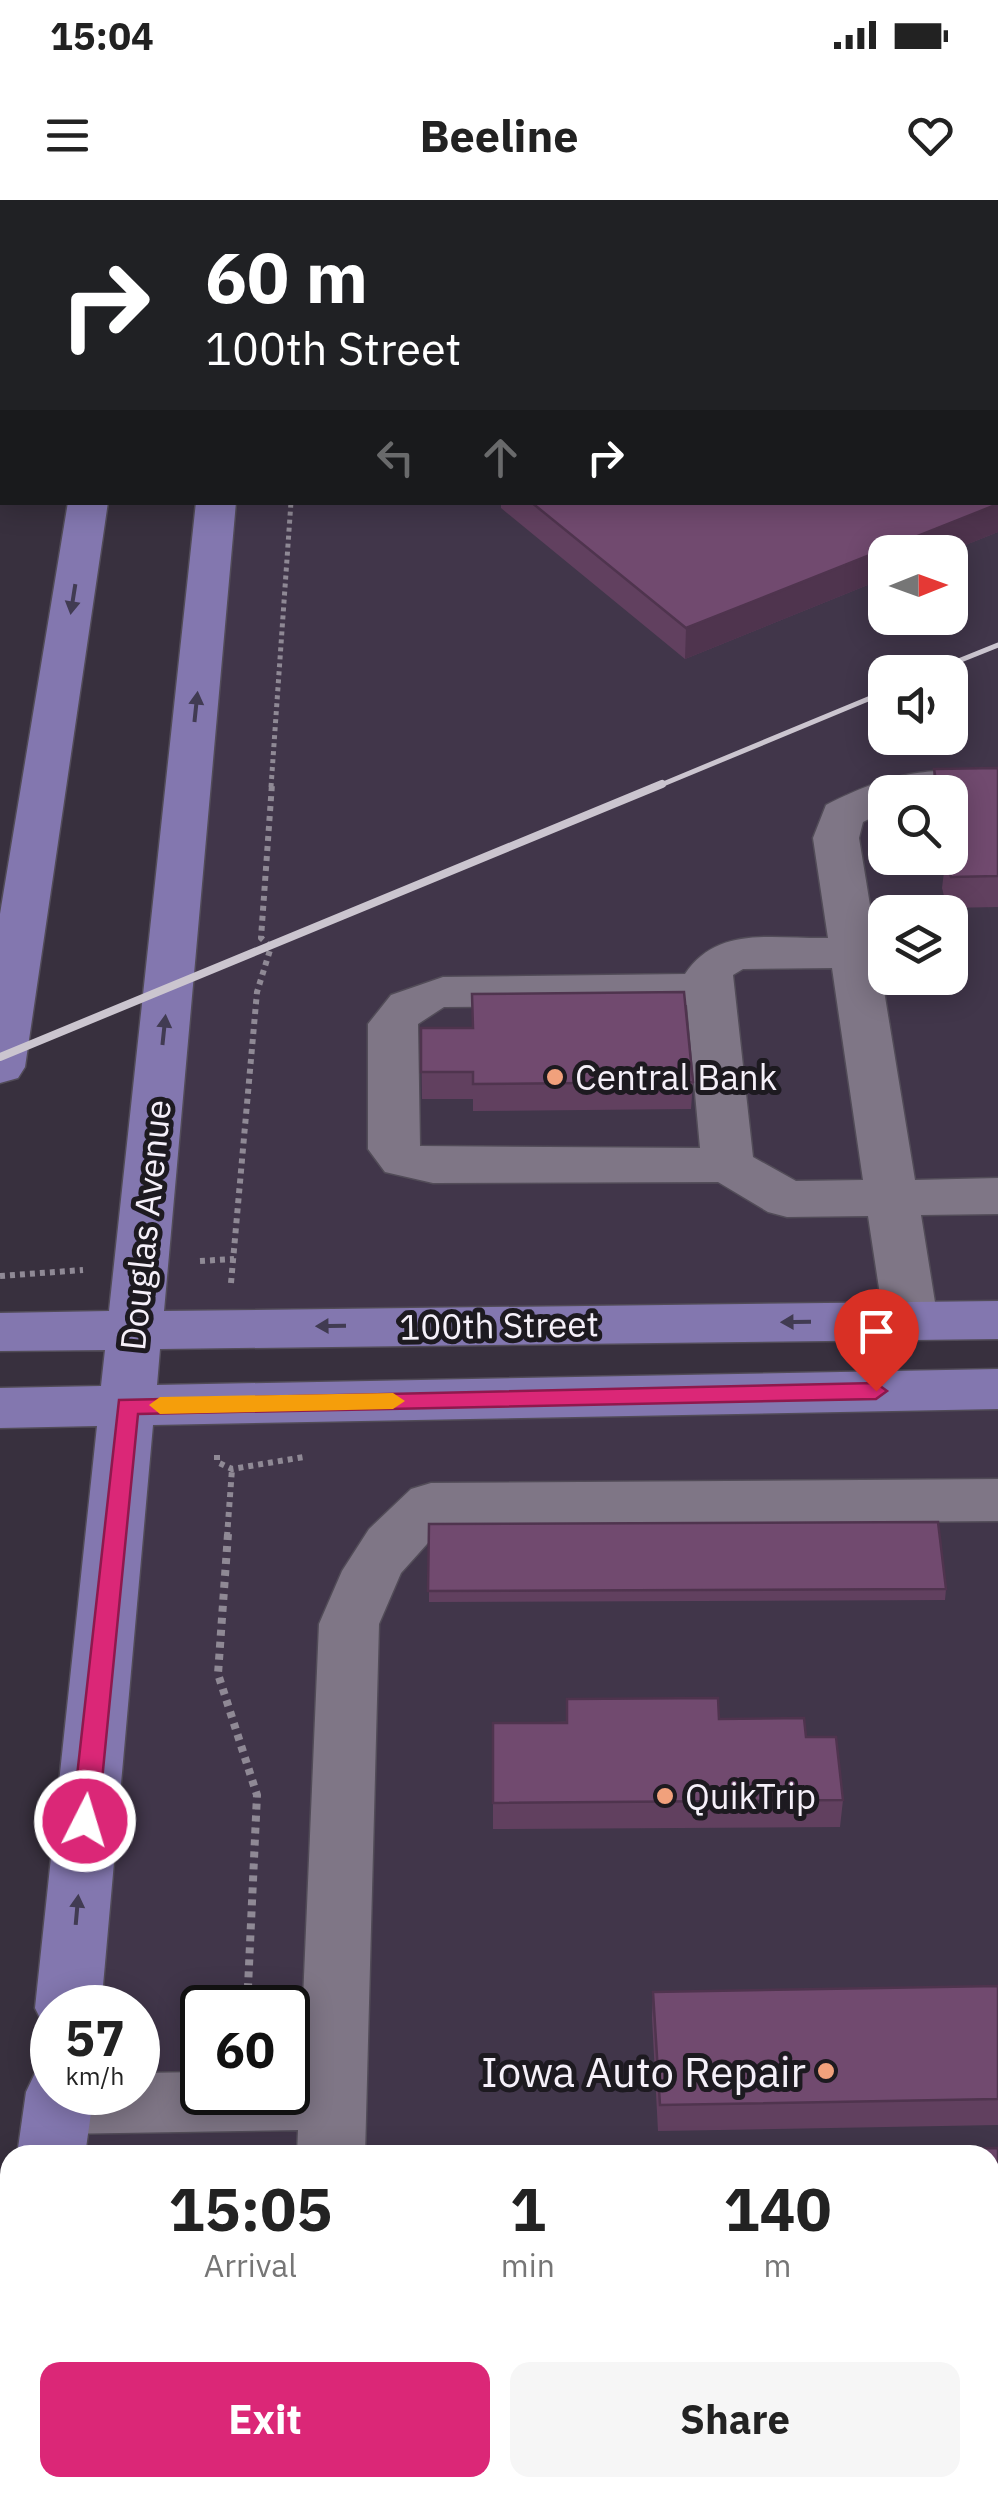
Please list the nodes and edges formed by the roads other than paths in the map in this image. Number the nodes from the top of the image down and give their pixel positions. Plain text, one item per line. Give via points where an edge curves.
1 (88, 505) edge
2 (216, 505) edge
3 (968, 783) edge
4 (998, 783) edge
5 (868, 802) edge
6 (854, 953) junction
7 (710, 989) junction
8 (0, 1067) edge
9 (728, 1165) junction
10 (998, 1196) edge
11 (893, 1199) junction
12 (998, 1320) edge
13 (912, 1321) junction
14 (135, 1328) junction
15 (0, 1332) edge
16 (996, 1397) edge
17 (127, 1406) junction
18 (0, 1408) edge
19 (998, 1500) edge
20 (70, 1985) edge
21 (57, 2117) edge
22 (333, 2128) edge

1 -> 8 main road
14 -> 2 main road, Douglas Avenue
3 - 4 lane
5 - 6 lane via 842,815 836,838
6 - 7 lane via 736,954 709,974
6 - 11 lane
7 - 9 lane
7 - 9 lane via 443,992 415,1000 393,1024 394,1149 403,1160 433,1166
9 - 11 lane via 786,1199
10 - 11 lane
11 - 13 lane
12 - 13 main road, 100th Street
13 -> 14 main road, 100th Street
14 - 15 main road, 100th Street
14 - 17 main road, Douglas Avenue
16 - 17 main road, 100th Street
17 - 18 main road, 100th Street
20 -> 17 main road, Douglas Avenue
19 - 22 lane via 430,1504 393,1536 367,1574 349,1624
21 - 22 lane

